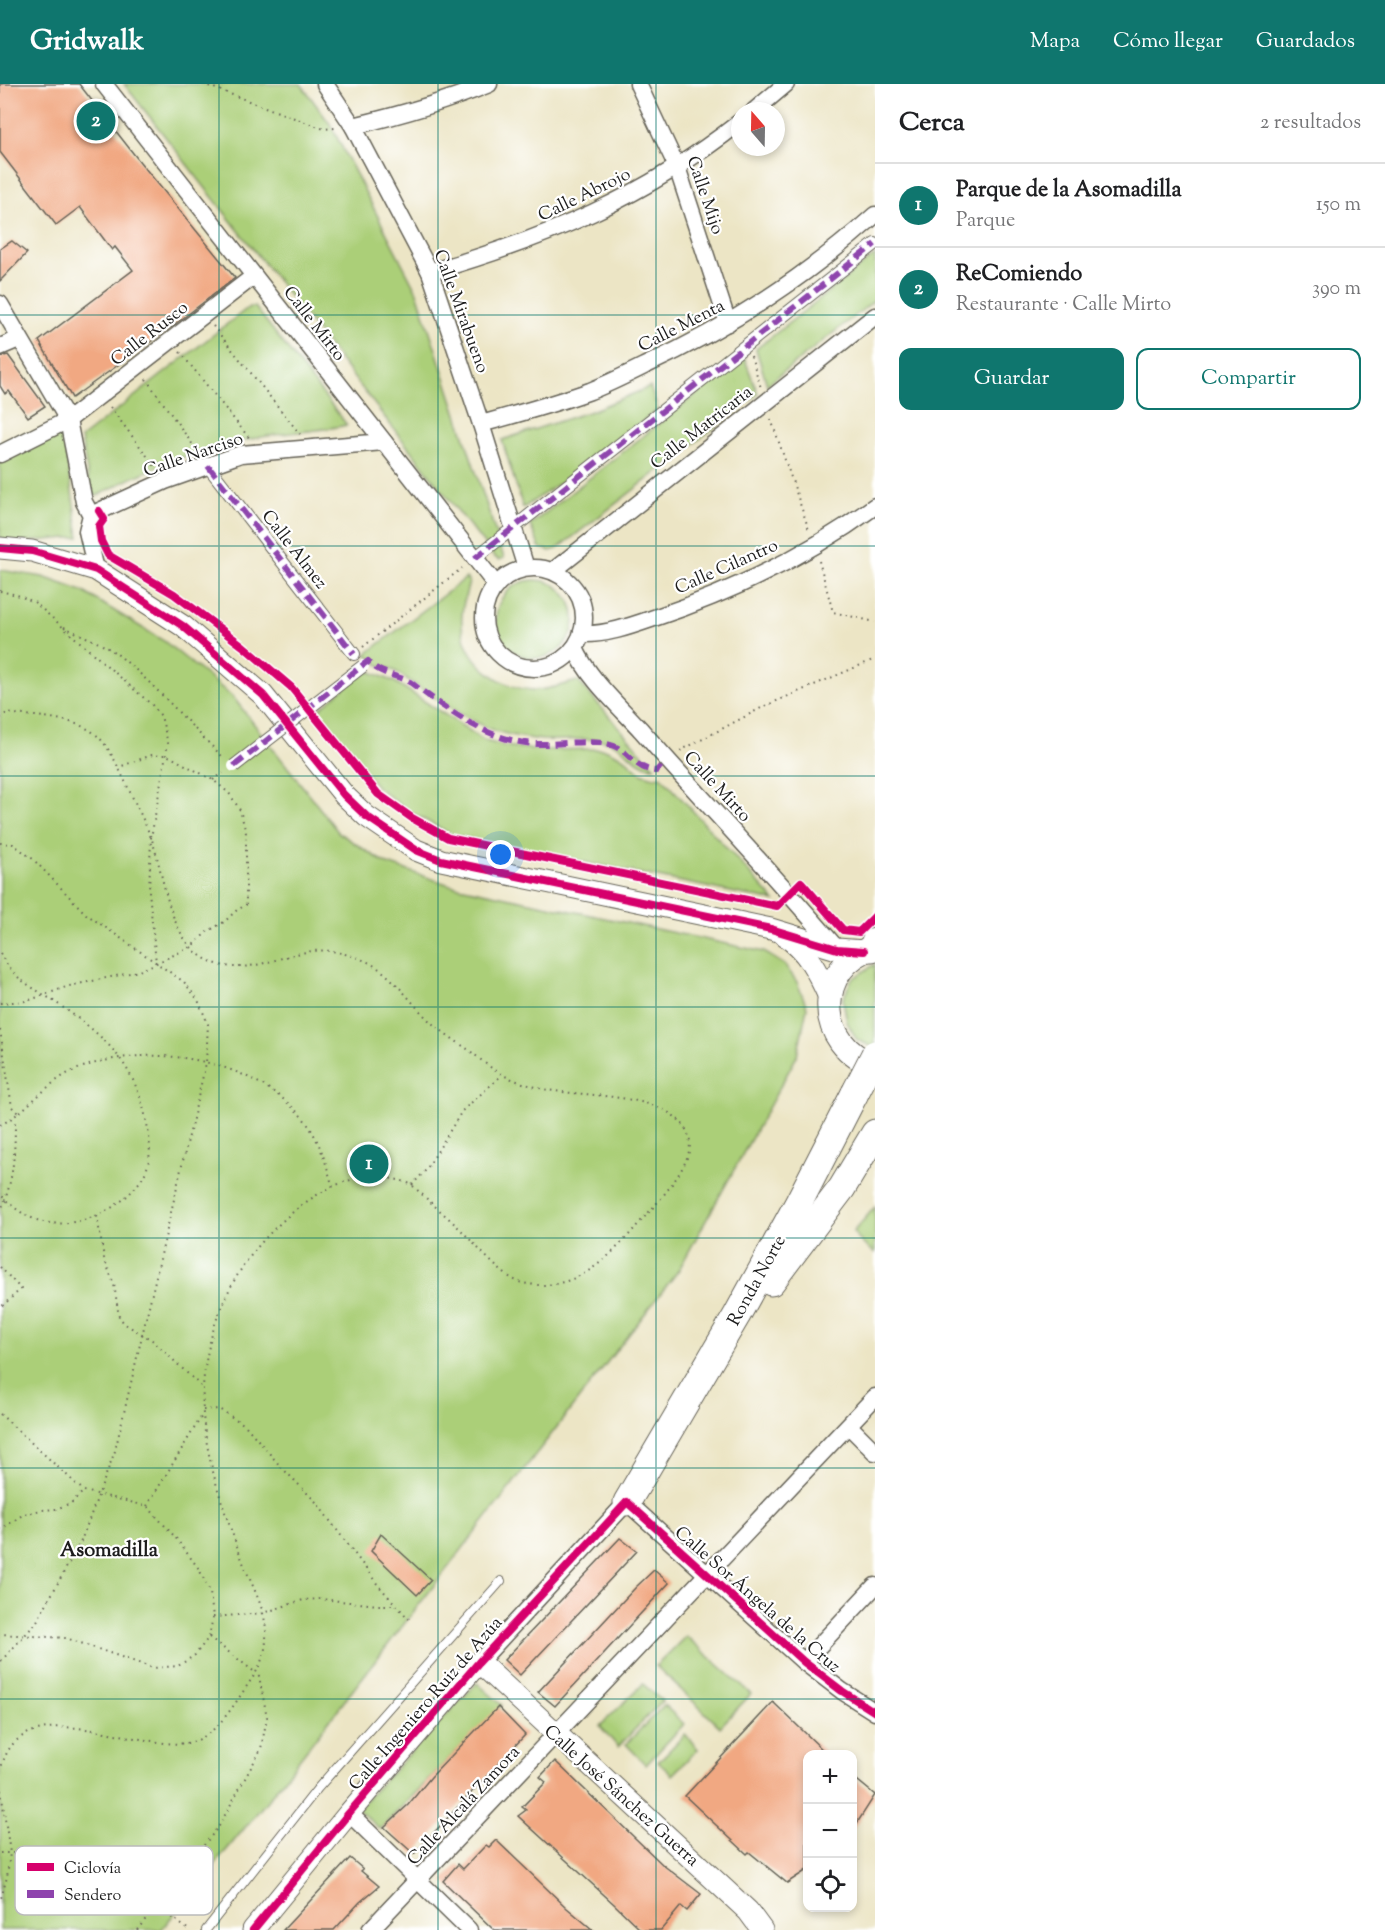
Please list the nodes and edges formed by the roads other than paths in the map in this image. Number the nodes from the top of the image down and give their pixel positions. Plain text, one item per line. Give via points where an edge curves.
1 (104, 84) edge
2 (325, 84) edge
3 (489, 84) edge
4 (638, 84) edge
5 (786, 84) edge
6 (765, 102) edge
7 (353, 126) junction
8 (731, 128) edge
9 (677, 167) junction
10 (875, 215) edge
11 (875, 244) edge
12 (430, 272) junction
13 (254, 276) junction
14 (0, 304) edge
15 (875, 316) edge
16 (728, 323) junction
17 (19, 339) junction
18 (0, 347) edge
19 (68, 420) junction
20 (481, 424) junction
21 (384, 442) junction
22 (0, 454) edge
23 (208, 466) junction
24 (875, 506) edge
25 (91, 515) junction
26 (514, 529) junction
27 (0, 548) edge
28 (474, 558) junction
29 (526, 568) junction
30 (96, 570) junction
31 (553, 571) junction
32 (496, 585) junction
33 (578, 641) junction
34 (354, 654) road end
35 (363, 666) dead end
36 (234, 766) road end
37 (771, 929) junction
38 (871, 947) edge
39 (837, 949) junction
40 (830, 997) junction
41 (875, 1054) edge
42 (875, 1065) edge
43 (875, 1133) edge
44 (737, 1315) junction
45 (875, 1397) edge
46 (849, 1426) junction
47 (875, 1452) edge
48 (627, 1502) junction
49 (707, 1576) junction
50 (501, 1581) dead end
51 (875, 1586) edge
52 (478, 1662) junction
53 (804, 1662) junction
54 (875, 1712) edge
55 (556, 1735) junction
56 (349, 1813) junction
57 (417, 1881) junction
58 (206, 1930) edge
59 (253, 1930) edge
60 (370, 1930) edge
61 (469, 1930) edge
62 (762, 1930) edge

1 - 13 street, Calle Mirto
2 - 7 street, Calle Mirabueno
3 - 7 street via 442,102
4 - 9 street, Calle Mijo
5 - 6 street
7 - 12 street, Calle Mirabueno
8 - 9 street, Calle Abrojo
9 - 12 street, Calle Abrojo via 607,207 556,230
9 - 16 street, Calle Mijo
10 - 16 street, Calle Menta via 819,263
11 - 26 street
12 - 20 street, Calle Mirabueno
13 - 19 street, Calle Rusco
13 - 21 street, Calle Mirto
14 - 17 street
15 - 31 street, Calle Matricaria
16 - 20 street, Calle Menta via 592,390
17 - 18 street
17 - 19 street
19 - 22 street, Calle Rusco
19 - 25 street via 84,502
20 - 26 street, Calle Mirabueno
21 - 23 street, Calle Narciso via 241,454
21 - 28 street, Calle Mirto
23 - 25 street, Calle Narciso
23 - 34 street, Calle Almez
24 - 33 street, Calle Cilantro via 814,546 736,586 688,607
25 - 30 street via 87,531
26 - 28 street
26 - 29 street, Calle Mirabueno
27 - 30 street via 32,551
28 - 32 street, Calle Mirto
29 - 31 street
29 - 32 street via 509,574
30 - 37 street via 183,626 263,695 344,795 382,829 416,850 441,860
31 - 33 street via 566,578 583,604 585,619
32 - 33 street via 488,598 485,619 489,640 498,652 516,664 537,668 558,661
33 - 39 street, Calle Mirto via 586,667
35 - 36 street, bridge
37 - 39 street
37 - 40 street via 799,946
38 - 39 street
38 - 40 main road via 854,957 838,975
40 - 42 main road via 829,1015 840,1041 860,1060
41 - 44 highway, Ronda Norte, bridge
43 - 44 highway via 828,1207 764,1291
44 - 48 highway, Ronda Norte
45 - 46 street, Calle Alcalá Zamora
46 - 47 street
46 - 49 street, Calle Alcalá Zamora
48 - 49 street, Calle Sor Ángela de la Cruz
48 - 52 street, Calle Ingeniero Ruiz de Azúa
49 - 53 street, Calle Sor Ángela de la Cruz
49 - 55 street, Calle Alcalá Zamora
50 - 58 lane via 318,1788
51 - 53 street
52 - 55 street, Calle José Sánchez Guerra
52 - 56 street, Calle Ingeniero Ruiz de Azúa
53 - 54 street, Calle Sor Ángela de la Cruz
55 - 57 street, Calle Alcalá Zamora
55 - 62 street, Calle José Sánchez Guerra via 748,1911
56 - 57 street
56 - 59 street, Calle Ingeniero Ruiz de Azúa
57 - 60 street, Calle Alcalá Zamora
57 - 61 street

